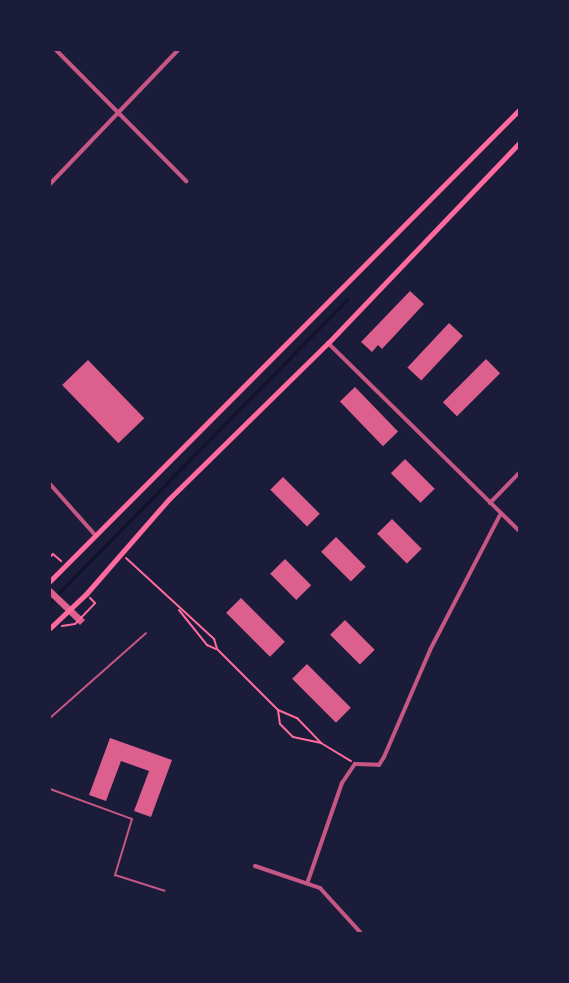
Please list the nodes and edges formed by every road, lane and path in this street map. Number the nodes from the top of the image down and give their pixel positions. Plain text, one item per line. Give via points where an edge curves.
1 (56, 50) edge
2 (178, 50) edge
3 (519, 110) edge
4 (119, 114) junction
5 (519, 143) edge
6 (186, 181) dead end
7 (50, 184) edge
8 (328, 343) junction
9 (519, 473) edge
10 (50, 484) edge
11 (490, 503) junction
12 (500, 514) junction
13 (519, 531) edge
14 (96, 536) junction
15 (122, 554) junction
16 (50, 557) edge
17 (65, 566) junction
18 (50, 581) edge
19 (95, 603) dead end
20 (179, 610) junction
21 (75, 624) dead end
22 (50, 628) edge
23 (146, 633) dead end
24 (217, 649) junction
25 (278, 710) junction
26 (50, 718) edge
27 (321, 743) junction
28 (355, 764) junction
29 (50, 790) edge
30 (255, 866) dead end
31 (308, 881) junction
32 (165, 891) dead end
33 (361, 933) edge

1 - 4 street
2 - 4 street
3 - 14 main road
4 - 6 street
4 - 7 street
5 - 8 main road
8 - 11 street
8 - 15 main road via 169,499
9 - 11 street
10 - 14 street
11 - 12 street
12 - 13 street
12 - 28 street via 430,650 384,758 379,765
14 - 17 main road
15 - 20 path
15 - 22 main road
16 - 17 path via 53,554
17 - 18 main road
19 - 21 path
20 - 24 path via 207,645
20 - 24 path via 214,639
23 - 26 lane
24 - 25 path
25 - 27 path via 297,718
25 - 27 path via 280,724 293,737
27 - 28 path
28 - 31 street via 342,783
29 - 32 lane via 132,820 115,875
30 - 31 street
31 - 33 street via 340,907

